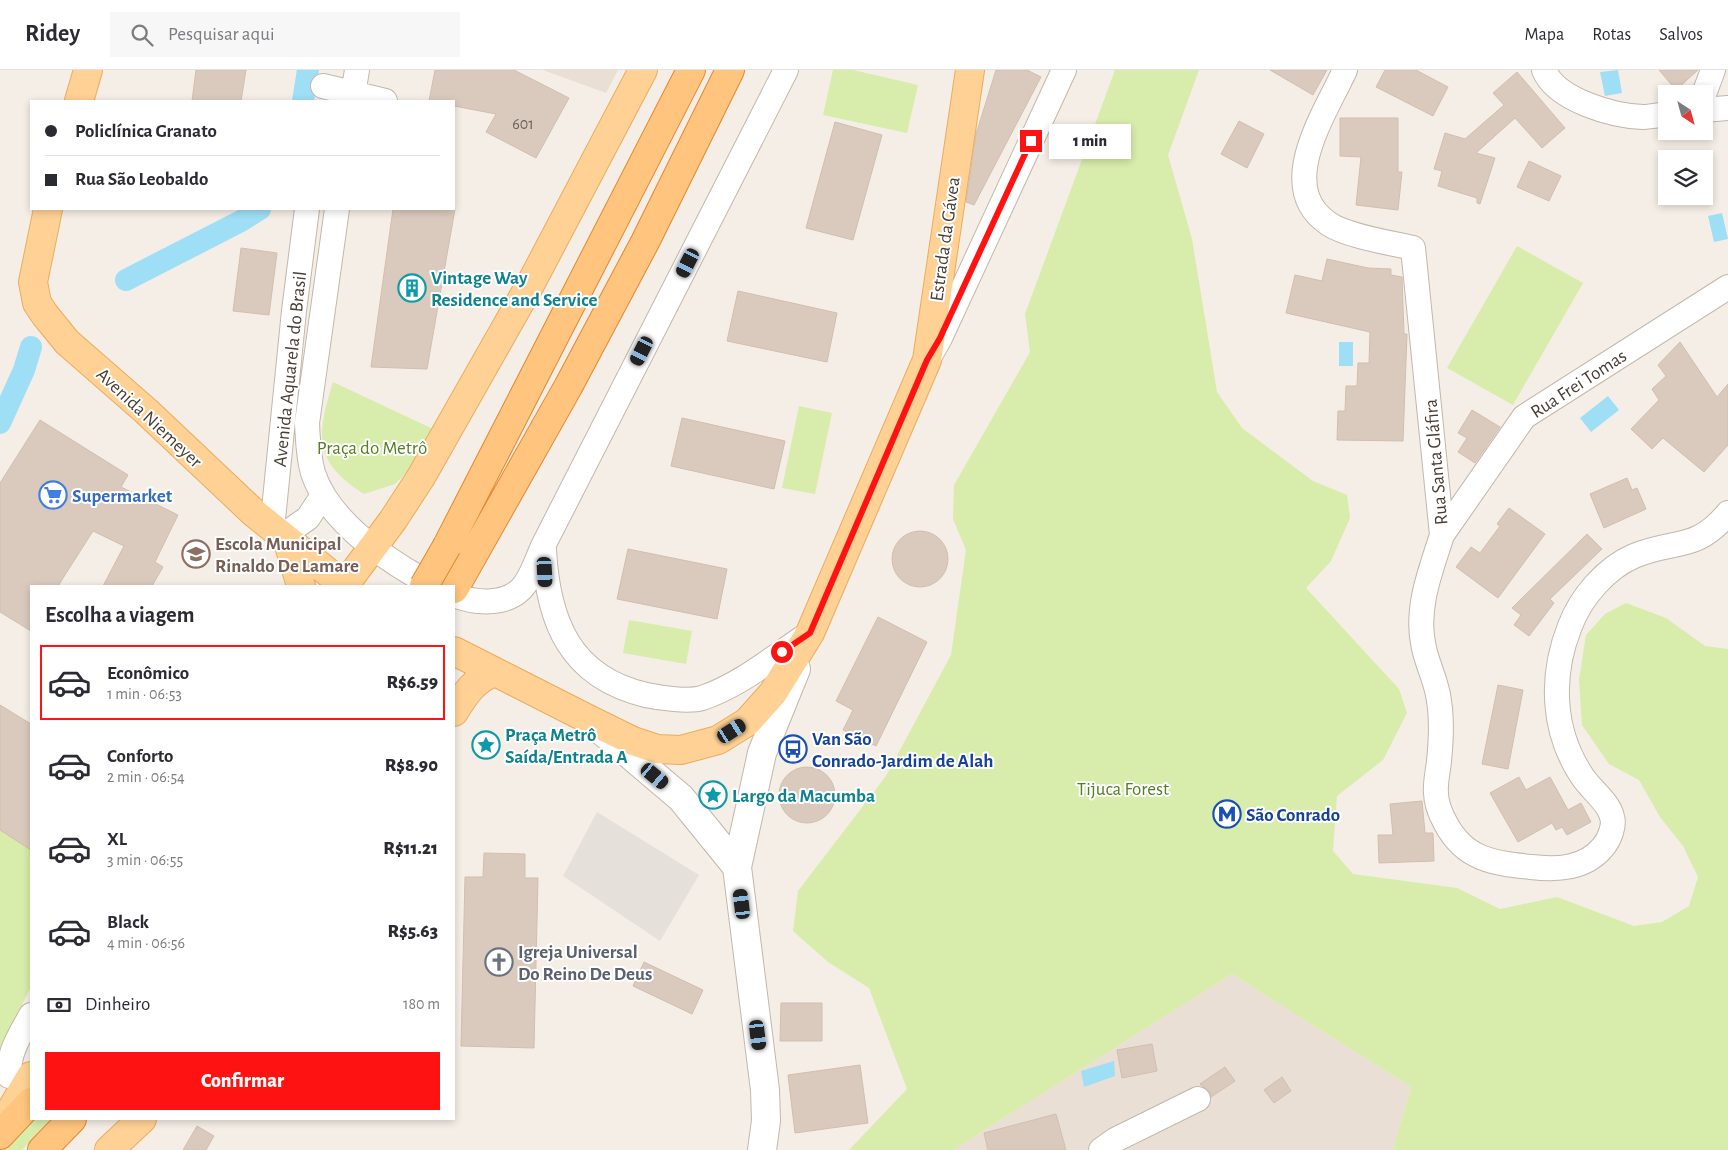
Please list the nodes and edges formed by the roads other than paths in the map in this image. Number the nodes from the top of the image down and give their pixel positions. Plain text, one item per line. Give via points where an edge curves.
1 (88, 70) edge
2 (357, 70) edge
3 (642, 70) edge
4 (691, 70) edge
5 (730, 70) edge
6 (786, 70) edge
7 (970, 70) edge
8 (1064, 70) edge
9 (1345, 70) edge
10 (1544, 70) edge
11 (1713, 70) edge
12 (1707, 85) edge
13 (323, 86) edge
14 (353, 98) edge
15 (79, 100) edge
16 (374, 100) edge
17 (1728, 108) edge
18 (1713, 109) edge
19 (1658, 115) edge
20 (48, 210) edge
21 (307, 210) edge
22 (337, 210) edge
23 (1728, 287) edge
24 (927, 360) junction
25 (323, 495) junction
26 (1728, 513) edge
27 (1442, 535) junction
28 (280, 536) junction
29 (544, 544) junction
30 (371, 548) junction
31 (301, 585) edge
32 (343, 585) edge
33 (345, 585) edge
34 (425, 585) edge
35 (432, 585) edge
36 (455, 587) edge
37 (455, 595) edge
38 (810, 633) junction
39 (455, 652) edge
40 (494, 672) junction
41 (455, 710) edge
42 (590, 720) junction
43 (737, 867) junction
44 (30, 1017) edge
45 (20, 1076) edge
46 (1198, 1099) dead end
47 (30, 1103) edge
48 (71, 1120) edge
49 (141, 1120) edge
50 (0, 1130) edge
51 (0, 1135) edge
52 (42, 1150) edge
53 (108, 1150) edge
54 (762, 1150) edge
55 (1101, 1150) edge

1 - 15 main road
2 - 14 street
3 - 30 main road via 477,379 414,489
4 - 34 highway, bridge
5 - 36 highway via 645,242 568,387
6 - 29 street
7 - 24 main road, Estrada da Gávea
8 - 24 street
9 - 27 street, Rua Santa Gláfira via 1311,143 1304,168 1305,196 1314,212 1330,225 1413,248
10 - 19 street via 1556,86 1572,98 1599,108 1642,117
11 - 12 street
13 - 14 street
14 - 16 street
17 - 18 street
20 - 28 main road, Avenida Niemeyer via 33,282 37,303 67,342
21 - 28 street, Avenida Aquarela do Brasil via 294,311
22 - 25 street, Avenida Aquarela do Brasil via 307,423 309,454
23 - 27 street, Rua Frei Tomas via 1524,417
24 - 38 main road, Estrada da Gávea
25 - 28 street via 308,518
25 - 30 street, Avenida Aquarela do Brasil
26 - 27 street, Rua Santa Gláfira via 1702,537 1634,556 1610,571 1587,595 1570,624 1557,679 1560,731 1570,757 1612,816 1612,830 1604,846 1591,859 1574,867 1545,868 1497,863 1472,854 1453,838 1441,815 1436,793 1440,755 1439,700 1423,644 1420,620 1428,579
28 - 31 main road
28 - 32 main road, Avenida Niemeyer
29 - 37 street via 529,577 508,597 482,602
29 - 38 street via 548,593 566,641 589,669 623,690 659,698 701,698 738,680
30 - 33 main road
30 - 35 street, Avenida Aquarela do Brasil
38 - 42 main road via 773,694 746,722 718,740 681,750 657,749 632,741
38 - 43 street, Estrada da Gávea via 762,753
39 - 40 main road
40 - 41 main road via 470,686
40 - 42 main road
42 - 43 street via 681,798
43 - 54 street, Estrada da Gávea via 765,1090 766,1121
44 - 45 street via 12,1049 9,1063
45 - 50 main road
46 - 55 street
47 - 51 highway
48 - 52 highway
49 - 53 main road

